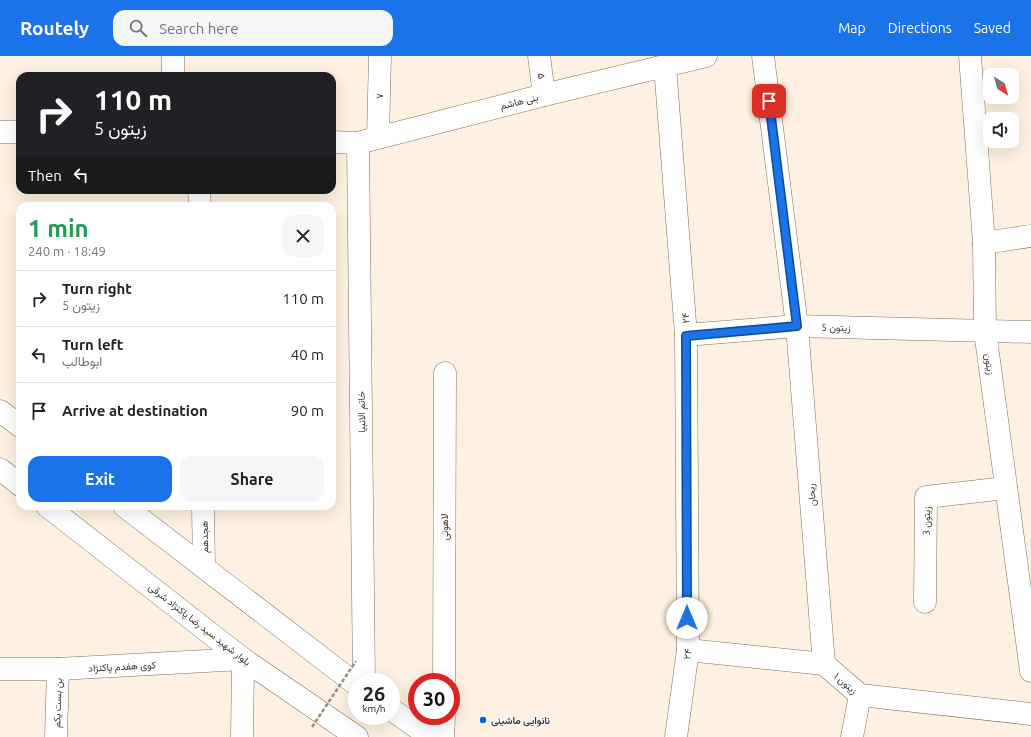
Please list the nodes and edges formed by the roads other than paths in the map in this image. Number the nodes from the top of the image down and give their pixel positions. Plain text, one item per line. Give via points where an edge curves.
1 (173, 56) edge
2 (380, 56) edge
3 (539, 56) edge
4 (706, 56) edge
5 (763, 56) edge
6 (970, 56) edge
7 (665, 66) junction
8 (173, 72) edge
9 (544, 95) junction
10 (0, 132) edge
11 (16, 132) edge
12 (378, 137) junction
13 (336, 142) edge
14 (358, 143) junction
15 (1031, 236) edge
16 (984, 243) junction
17 (797, 326) junction
18 (986, 331) junction
19 (1031, 332) edge
20 (686, 336) junction
21 (445, 373) dead end
22 (0, 411) edge
23 (16, 423) edge
24 (0, 469) edge
25 (16, 482) edge
26 (1006, 488) junction
27 (53, 510) edge
28 (129, 510) edge
29 (203, 510) edge
30 (204, 567) junction
31 (925, 602) dead end
32 (688, 650) junction
33 (243, 659) junction
34 (824, 664) junction
35 (0, 668) edge
36 (58, 669) junction
37 (1031, 670) edge
38 (364, 673) edge
39 (444, 673) edge
40 (348, 678) edge
41 (860, 695) junction
42 (1031, 714) edge
43 (400, 715) edge
44 (444, 725) edge
45 (56, 737) edge
46 (242, 737) edge
47 (357, 737) edge
48 (430, 737) edge
49 (443, 737) edge
50 (676, 737) edge
51 (852, 737) edge

1 - 8 street
2 - 12 street, ۷
3 - 9 street, ۵
4 - 7 street, بنی هاشم
5 - 17 street, ریحان
6 - 16 street, زیتون
7 - 9 street, بنی هاشم
7 - 20 street, ۲۴
9 - 12 street, بنی هاشم
10 - 11 street
12 - 14 street, بنی هاشم
13 - 14 street, بنی هاشم
14 - 38 street, خاتم الانبیا
15 - 16 street
16 - 18 street, زیتون
17 - 18 street, زیتون 5
17 - 20 street, زیتون 5
17 - 34 street, ریحان
18 - 19 street, زیتون 5
18 - 26 street, زیتون
20 - 32 street, ۲۴
21 - 39 street, لاهوتی
22 - 23 street
24 - 25 street
26 - 31 street, زیتون 3 via 926,497
26 - 37 street, زیتون
27 - 33 street, بلوار شهید سید رضا پاکنژاد شرقی
28 - 30 street
29 - 30 street, هجدهم
30 - 40 street
32 - 34 street
32 - 50 street, ۲۴
33 - 36 street, کوی هفدم پاکنژاد
33 - 46 street
33 - 47 street, بلوار شهید سید رضا پاکنژاد شرقی
34 - 41 street, زیتون ۱
35 - 36 street, کوی هفدم پاکنژاد
36 - 45 street, بن بست یکم
41 - 42 street, زیتون ۱
41 - 51 street
43 - 48 street
44 - 49 street

